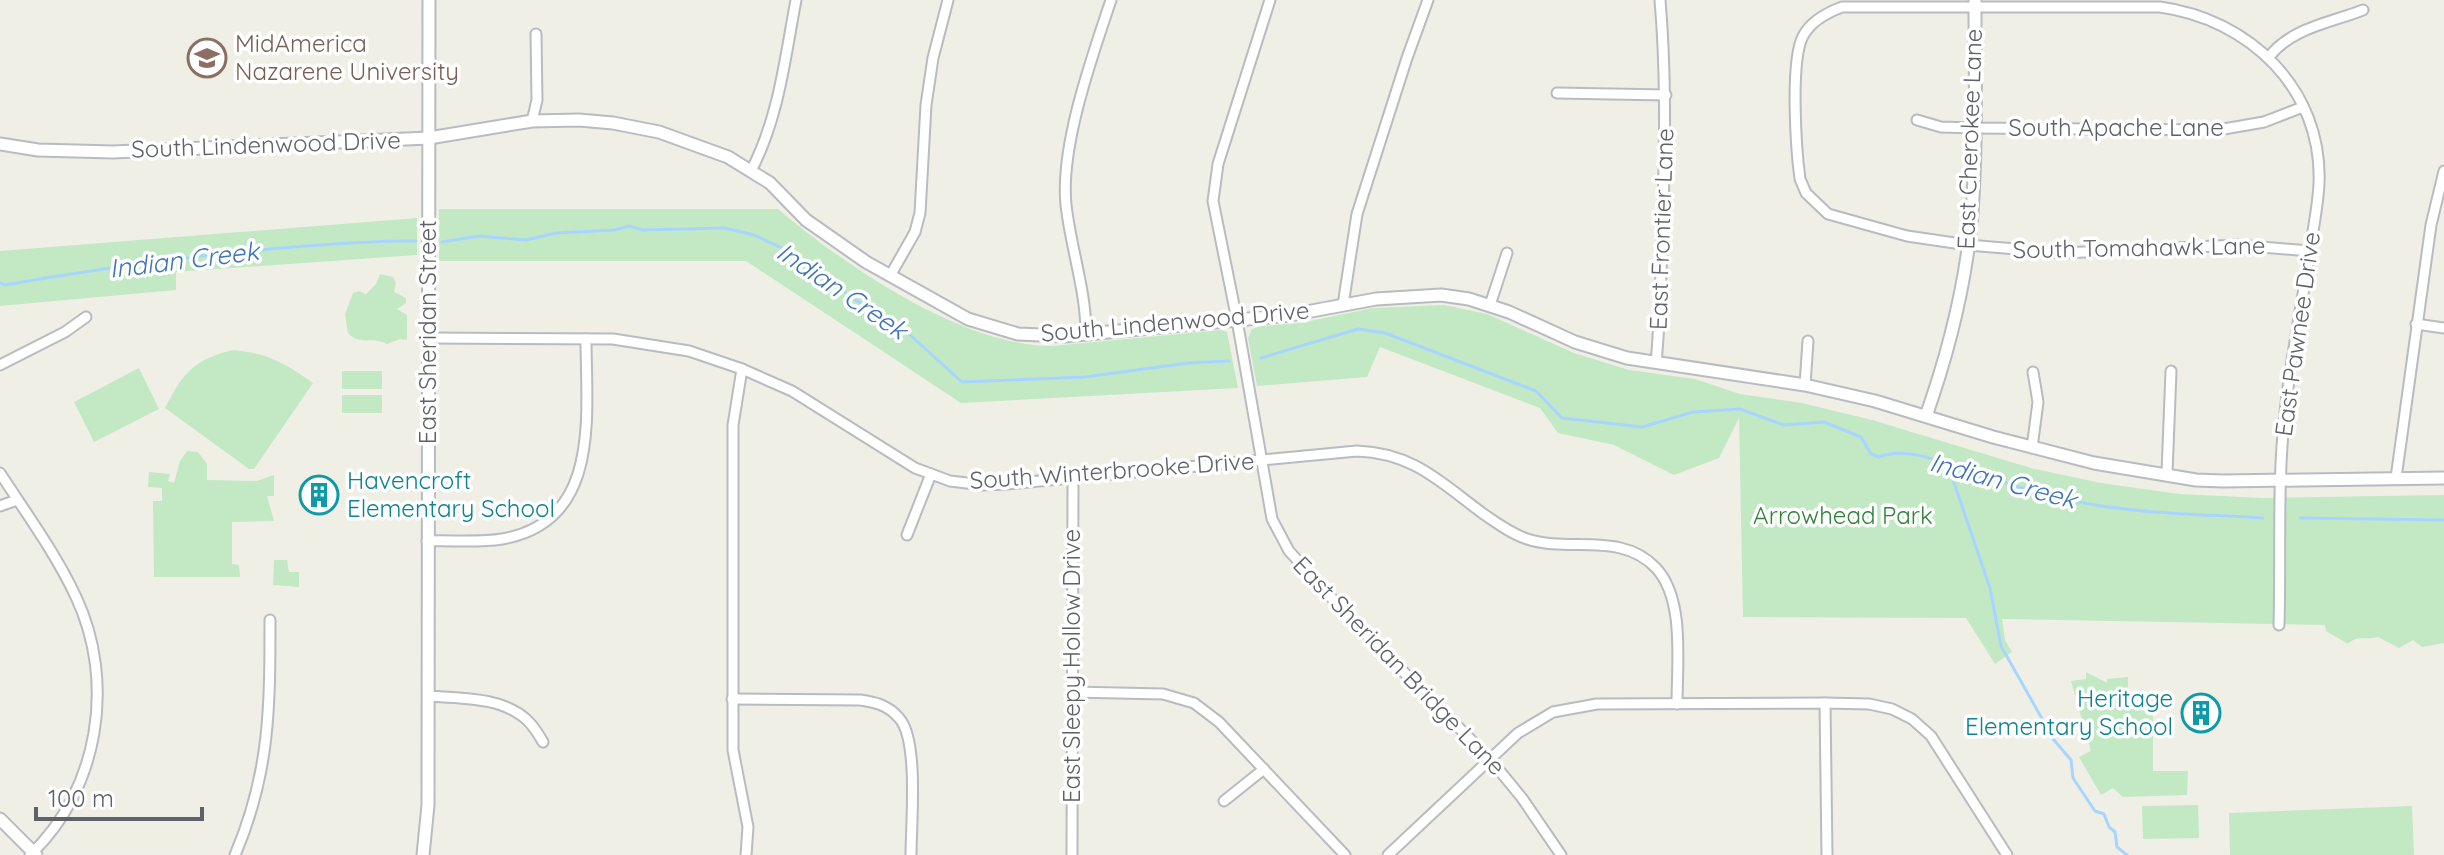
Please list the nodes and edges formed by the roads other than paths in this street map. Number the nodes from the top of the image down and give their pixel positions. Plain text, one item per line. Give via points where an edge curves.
1 (429, 0) edge
2 (948, 0) edge
3 (1111, 0) edge
4 (1270, 0) edge
5 (1428, 0) edge
6 (1660, 0) edge
7 (794, 1) edge
8 (1975, 4) edge
9 (2130, 4) edge
10 (2363, 10) dead end
11 (536, 34) dead end
12 (2269, 57) junction
13 (1557, 93) dead end
14 (1666, 95) junction
15 (2303, 107) junction
16 (1917, 120) dead end
17 (532, 121) junction
18 (1974, 128) junction
19 (429, 138) junction
20 (0, 144) edge
21 (751, 171) junction
22 (2444, 171) edge
23 (1968, 245) junction
24 (2310, 251) junction
25 (1507, 253) dead end
26 (890, 276) junction
27 (1343, 305) junction
28 (1490, 305) junction
29 (86, 317) dead end
30 (1237, 320) junction
31 (2416, 324) junction
32 (2444, 328) edge
33 (1086, 334) junction
34 (428, 338) junction
35 (586, 339) junction
36 (1808, 341) dead end
37 (1656, 363) junction
38 (0, 365) edge
39 (742, 369) junction
40 (2171, 371) dead end
41 (2033, 372) dead end
42 (1805, 385) junction
43 (1926, 416) junction
44 (2032, 448) junction
45 (1262, 460) junction
46 (0, 473) edge
47 (2167, 473) junction
48 (931, 474) junction
49 (1073, 478) junction
50 (2396, 478) junction
51 (2444, 478) edge
52 (2282, 482) junction
53 (17, 500) junction
54 (0, 506) edge
55 (907, 535) dead end
56 (427, 541) junction
57 (270, 620) dead end
58 (2279, 625) dead end
59 (1073, 692) junction
60 (428, 696) junction
61 (732, 699) junction
62 (1825, 703) junction
63 (1677, 704) junction
64 (543, 742) dead end
65 (1490, 759) junction
66 (1264, 769) junction
67 (1224, 801) dead end
68 (0, 819) edge
69 (33, 854) edge
70 (235, 855) edge
71 (423, 855) edge
72 (746, 855) edge
73 (911, 855) edge
74 (1072, 855) edge
75 (1345, 855) edge
76 (1388, 855) edge
77 (1561, 855) edge
78 (1827, 855) edge
79 (2007, 855) edge

1 - 19 street, East Sheridan Street
2 - 26 street via 926,105 920,213
3 - 33 street via 1088,73 1066,175
4 - 30 street, East Sheridan Bridge Lane via 1214,189 1214,214
5 - 27 street via 1357,214
6 - 14 street, East Frontier Lane
7 - 21 street via 773,121
8 - 9 street, East Pawnee Drive
8 - 18 street, East Cherokee Lane
8 - 23 street, South Tomahawk Lane via 1842,7 1811,25 1796,61 1800,179 1815,204 1828,214 1874,229
9 - 12 street, East Pawnee Drive via 2205,17
10 - 12 street via 2284,40
11 - 17 street via 537,100
12 - 15 street, East Pawnee Drive
13 - 14 street, East Frontier Lane
14 - 37 street, East Frontier Lane
15 - 18 street, South Apache Lane via 2264,122 2218,130
15 - 24 street, East Pawnee Drive via 2318,162
16 - 18 street, South Apache Lane
17 - 19 street, South Lindenwood Drive
17 - 21 street, South Lindenwood Drive via 579,120 659,132 700,145
18 - 23 street, East Cherokee Lane
19 - 20 street, South Lindenwood Drive via 113,152
19 - 34 street, East Sheridan Street
21 - 26 street, South Lindenwood Drive via 806,220
22 - 31 street
23 - 24 street, South Tomahawk Lane via 2063,253 2238,245
23 - 43 street, East Cherokee Lane via 1954,321
24 - 52 street, East Pawnee Drive via 2285,412
25 - 28 street
26 - 33 street, South Lindenwood Drive via 961,316 1001,331
27 - 28 street, South Lindenwood Drive via 1441,295
27 - 30 street, South Lindenwood Drive
28 - 37 street, South Lindenwood Drive via 1575,342
29 - 38 street
30 - 33 street, South Lindenwood Drive
30 - 45 street, East Sheridan Bridge Lane
31 - 32 street
31 - 50 street
34 - 35 street, South Winterbrooke Drive
34 - 56 street, East Sheridan Street
35 - 39 street, South Winterbrooke Drive via 689,351
35 - 56 street via 586,446 565,501 541,523 511,537
36 - 42 street
37 - 42 street, South Lindenwood Drive
39 - 48 street, South Winterbrooke Drive via 792,391
39 - 61 street via 734,411
40 - 47 street
41 - 44 street via 2038,402
42 - 43 street, South Lindenwood Drive
43 - 44 street, South Lindenwood Drive
44 - 47 street, South Lindenwood Drive
45 - 49 street, South Winterbrooke Drive
45 - 63 street, South Winterbrooke Drive via 1357,451 1395,455 1526,539 1614,545 1642,557 1656,568 1673,598
45 - 65 street, East Sheridan Bridge Lane via 1272,519 1289,551
46 - 53 street
47 - 52 street, South Lindenwood Drive via 2196,480
48 - 49 street, South Winterbrooke Drive via 983,485
48 - 55 street
49 - 59 street, East Sleepy Hollow Drive
50 - 51 street, South Lindenwood Drive
50 - 52 street, South Lindenwood Drive
52 - 58 street, East Pawnee Drive
53 - 54 street
53 - 69 street via 77,598 92,641 97,686 95,731 78,787 59,823
56 - 60 street, East Sheridan Street
57 - 70 street via 269,730 251,812
59 - 66 street via 1180,698 1207,711
59 - 74 street, East Sleepy Hollow Drive
60 - 64 street via 505,707 529,721
60 - 71 street, East Sheridan Street
61 - 72 street via 733,750 748,827
61 - 73 street via 860,700 890,709 907,731 911,751
62 - 63 street
62 - 78 street
62 - 79 street via 1869,704 1912,719 1931,736
63 - 65 street via 1565,708 1535,721
65 - 76 street
65 - 77 street, East Sheridan Bridge Lane
66 - 67 street
66 - 75 street
68 - 69 street

